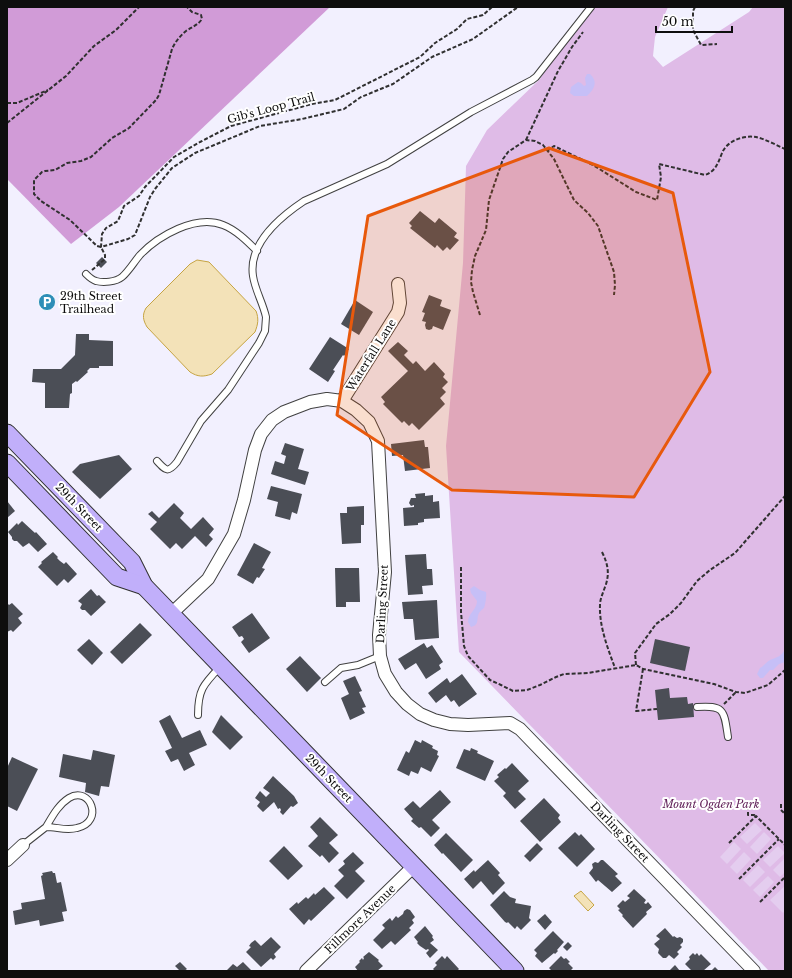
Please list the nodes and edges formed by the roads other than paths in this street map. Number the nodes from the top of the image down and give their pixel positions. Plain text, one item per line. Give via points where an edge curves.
1 (591, 7) edge
2 (257, 251) junction
3 (86, 274) road end
4 (398, 284) dead end
5 (342, 402) junction
6 (7, 433) edge
7 (157, 461) dead end
8 (7, 463) edge
9 (144, 586) junction
10 (171, 614) junction
11 (380, 656) junction
12 (221, 666) junction
13 (325, 682) dead end
14 (697, 707) dead end
15 (198, 715) dead end
16 (728, 737) dead end
17 (46, 827) junction
18 (23, 845) joint
19 (7, 860) edge
20 (414, 866) junction
21 (306, 971) edge
22 (515, 971) edge
23 (754, 971) edge

1 - 2 lane via 532,80 471,112 387,164 304,201 271,228
2 - 3 lane via 230,228 217,223 201,222 160,239 114,281 98,282
2 - 7 lane via 252,270 266,317 263,336 228,390 201,420 173,468 166,470
4 - 5 street, Waterfall Lane via 398,312
5 - 10 street, Darling Street via 327,399 310,402 284,412 272,420 261,434 255,450 234,534 208,579
5 - 11 street, Darling Street via 369,422 378,441 385,572 379,635
6 - 9 street, 29th Street via 132,562
8 - 9 street, 29th Street via 117,577
9 - 10 street, 29th Street
10 - 12 street, 29th Street
11 - 13 lane via 358,665 341,668
11 - 23 street, Darling Street via 385,674 396,692 420,714 450,724 510,723 520,729
12 - 15 lane via 201,689
12 - 20 street, 29th Street
14 - 16 lane via 719,708 724,715
17 - 17 lane via 68,830 83,826 92,815 93,808 85,798 78,795 70,797 56,810
17 - 18 lane
18 - 19 street
20 - 21 street, Fillmore Avenue
20 - 22 street, 29th Street

